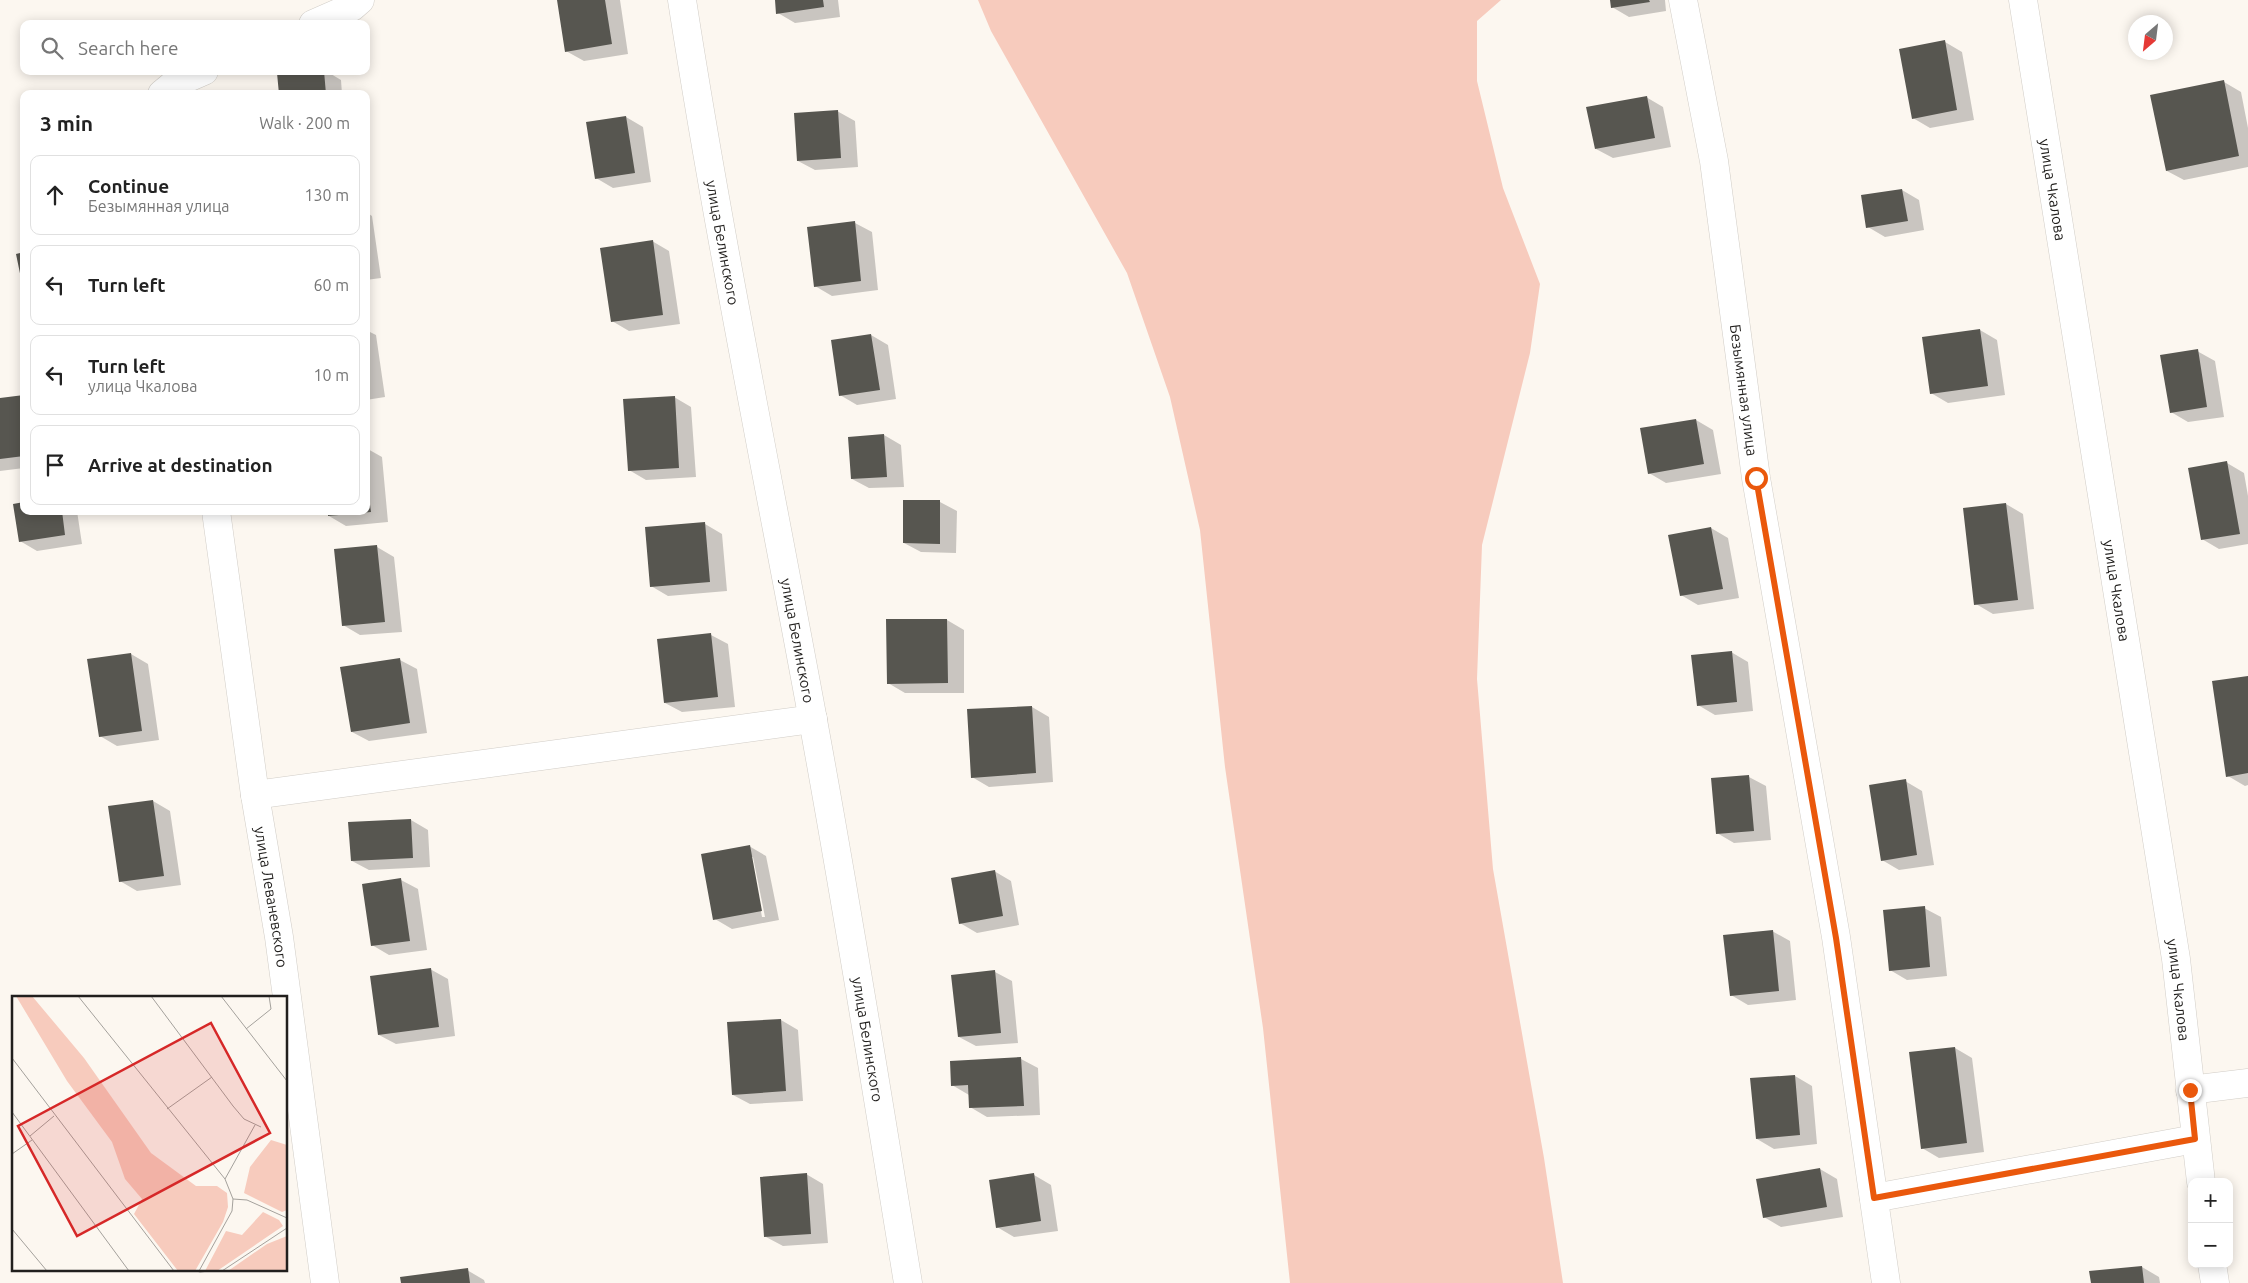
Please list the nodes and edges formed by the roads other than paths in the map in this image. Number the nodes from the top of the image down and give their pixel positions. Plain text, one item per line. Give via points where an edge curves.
1 (360, 0) edge
2 (682, 0) edge
3 (1683, 0) edge
4 (2023, 0) edge
5 (322, 20) edge
6 (195, 75) edge
7 (167, 90) edge
8 (217, 515) edge
9 (813, 719) junction
10 (255, 795) junction
11 (287, 996) edge
12 (288, 1004) edge
13 (2248, 1083) edge
14 (2190, 1090) junction
15 (2195, 1139) junction
16 (2200, 1178) edge
17 (1874, 1198) junction
18 (2213, 1268) edge
19 (325, 1283) edge
20 (908, 1283) edge
21 (1886, 1283) edge
22 (2215, 1283) edge

1 - 5 street
2 - 9 street, улица Белинского via 703,133
3 - 17 street, Безымянная улица via 1714,162 1756,478 1836,938
4 - 14 street, улица Чкалова via 2176,960
6 - 7 street
8 - 10 street, улица Леваневского
9 - 10 street
9 - 20 street, улица Белинского via 877,1080
10 - 11 street, улица Леваневского
12 - 19 street, улица Леваневского
13 - 14 street
14 - 15 street, улица Чкалова
15 - 16 street, улица Чкалова
15 - 17 street
17 - 21 street, Безымянная улица
18 - 22 street

